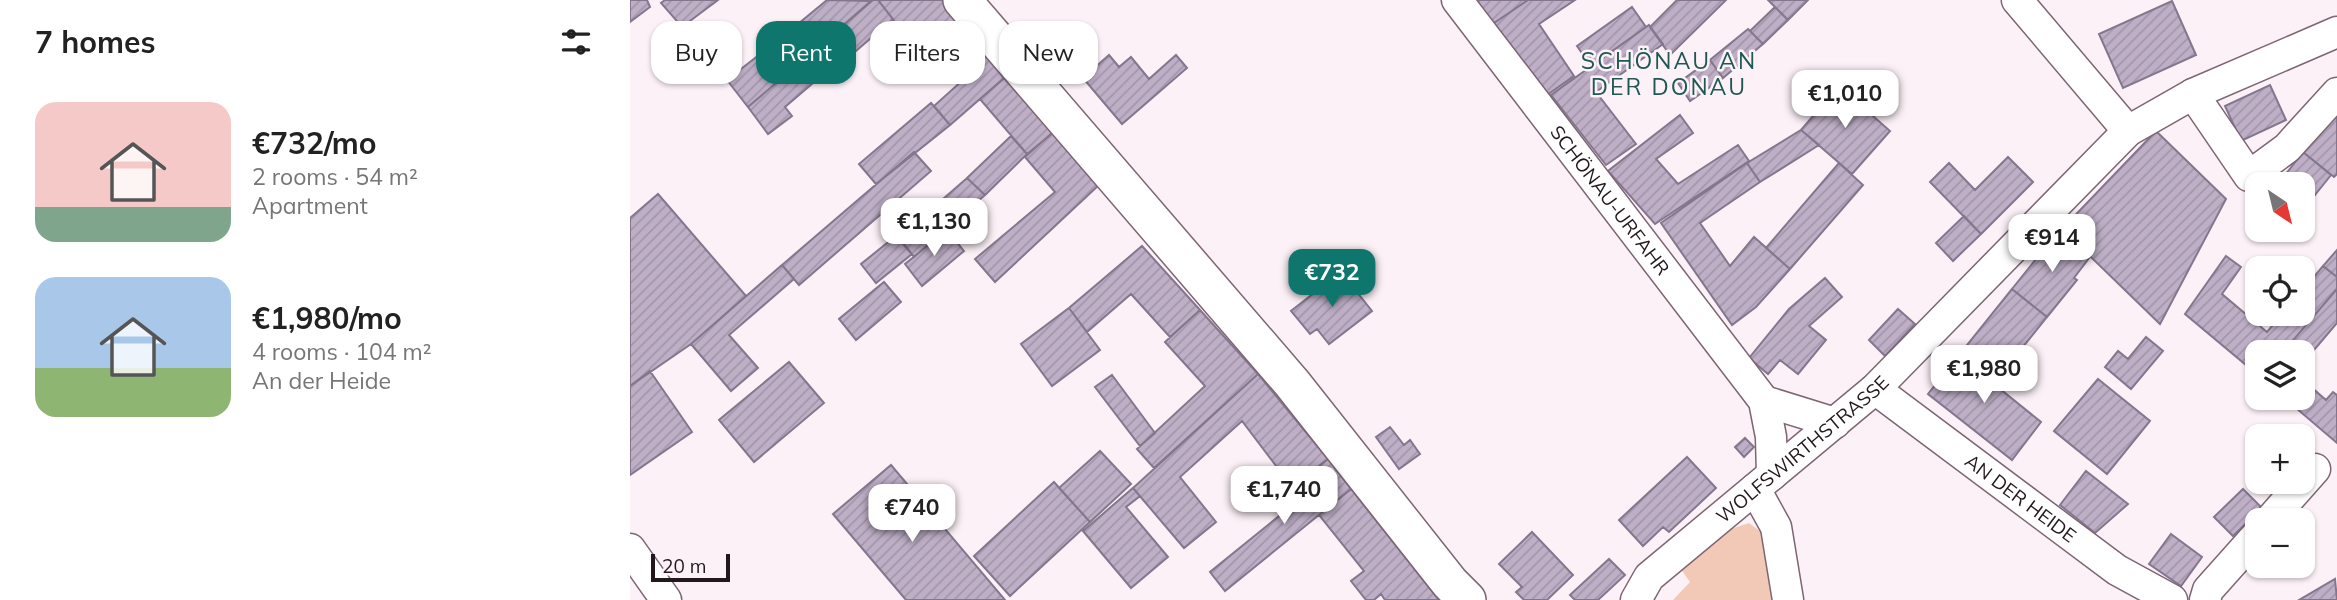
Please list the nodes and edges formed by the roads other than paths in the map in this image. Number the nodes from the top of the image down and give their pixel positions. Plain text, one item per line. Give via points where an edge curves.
1 (962, 0) edge
2 (1457, 0) edge
3 (2017, 0) edge
4 (2337, 32) edge
5 (2337, 93) edge
6 (2193, 94) junction
7 (2128, 131) junction
8 (1875, 389) junction
9 (1764, 401) junction
10 (1835, 423) junction
11 (1763, 482) junction
12 (2293, 494) edge
13 (2281, 508) edge
14 (630, 549) edge
15 (2245, 549) edge
16 (666, 600) edge
17 (1467, 600) edge
18 (1636, 600) edge
19 (1788, 600) edge
20 (2172, 600) edge
21 (2205, 600) edge

1 - 17 street via 1292,383
2 - 9 street, SCHÖNAU-URFAHR
3 - 7 street
4 - 6 street, WOLFSWIRTHSTRASSE
5 - 6 street via 2287,148 2249,176
6 - 7 street, WOLFSWIRTHSTRASSE
7 - 8 street, WOLFSWIRTHSTRASSE
8 - 10 street, WOLFSWIRTHSTRASSE
8 - 20 street, AN DER HEIDE via 2117,570
9 - 10 street
9 - 11 street, SCHÖNAU-URFAHR via 1772,437
10 - 11 street, WOLFSWIRTHSTRASSE
11 - 18 street, WOLFSWIRTHSTRASSE via 1649,578
11 - 19 street
12 - 13 street
14 - 16 street
15 - 21 street via 2208,590

